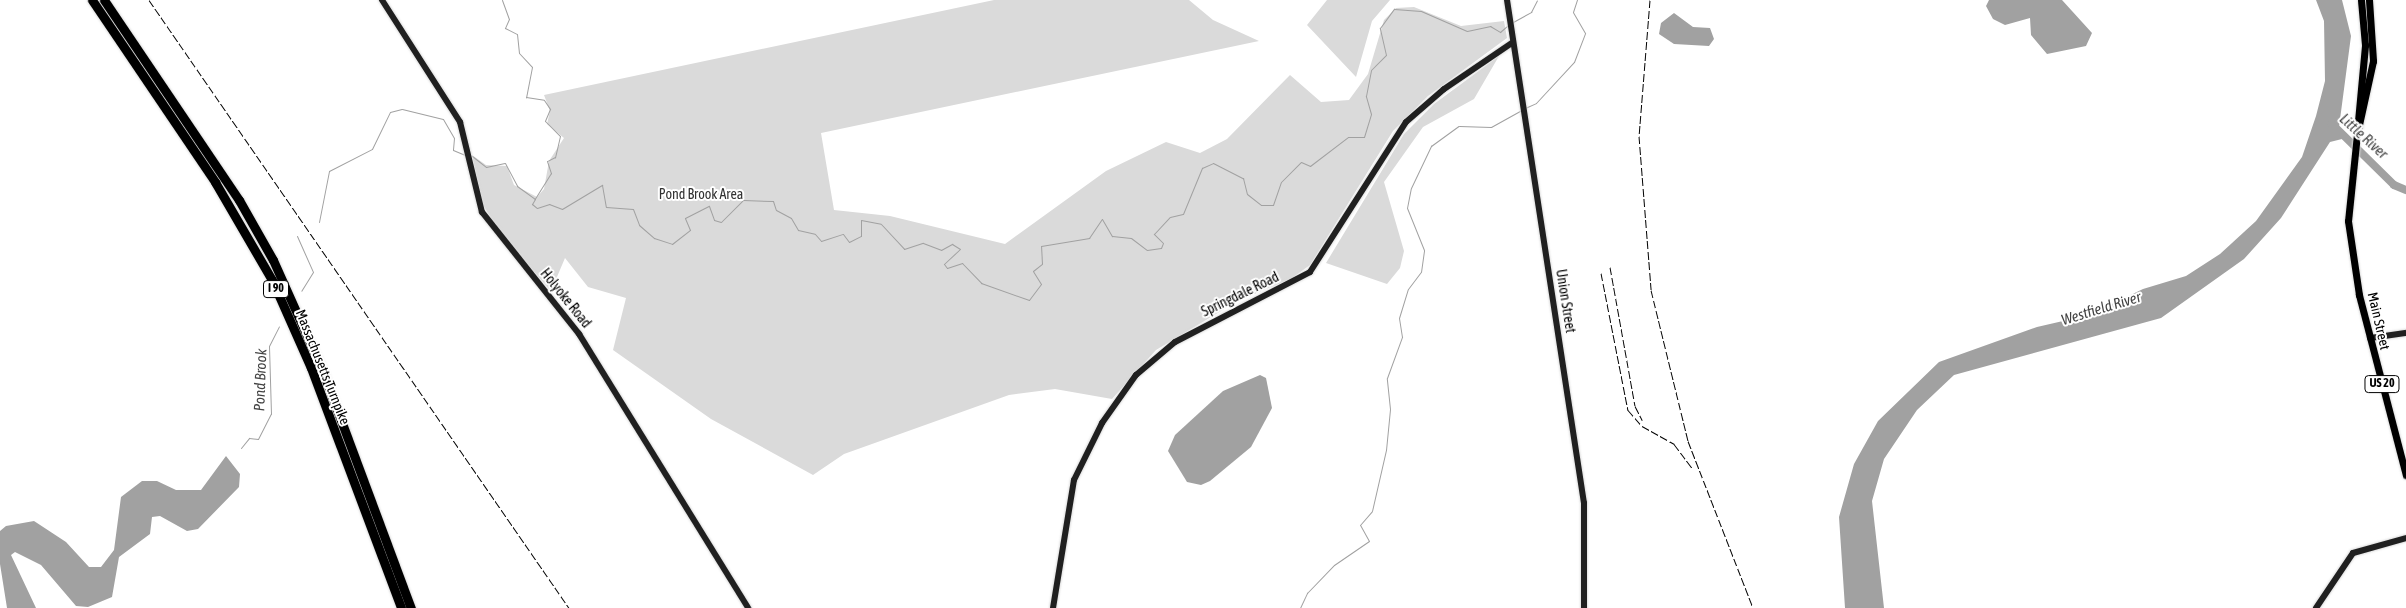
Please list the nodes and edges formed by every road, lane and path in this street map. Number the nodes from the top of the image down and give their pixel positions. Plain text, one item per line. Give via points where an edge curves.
1 (92, 0) edge
2 (104, 0) edge
3 (382, 0) edge
4 (1507, 0) edge
5 (2361, 0) edge
6 (2369, 0) edge
7 (1512, 43) junction
8 (2357, 134) junction
9 (2406, 333) edge
10 (2370, 338) junction
11 (2406, 475) edge
12 (2406, 538) edge
13 (401, 608) edge
14 (411, 608) edge
15 (748, 608) edge
16 (1053, 608) edge
17 (1584, 608) edge
18 (2316, 608) edge

1 - 13 highway, Massachusetts Turnpike / I 90 via 215,182 272,280 311,368
2 - 14 highway, Massachusetts Turnpike / I 90 via 239,200 278,270 320,365
3 - 15 street, Holyoke Road via 460,122 482,212 579,334
4 - 7 street, Union Street
5 - 8 main road, US 20 via 2365,44
6 - 8 main road, US 20 via 2374,60
7 - 16 street, Springdale Road via 1444,89 1406,122 1310,272 1175,342 1136,375 1102,423 1074,480
7 - 17 street, Union Street via 1584,503
8 - 10 main road, Main Street / US 20 via 2349,238
9 - 10 street
10 - 11 main road, Main Street / US 20
12 - 18 street via 2353,553

